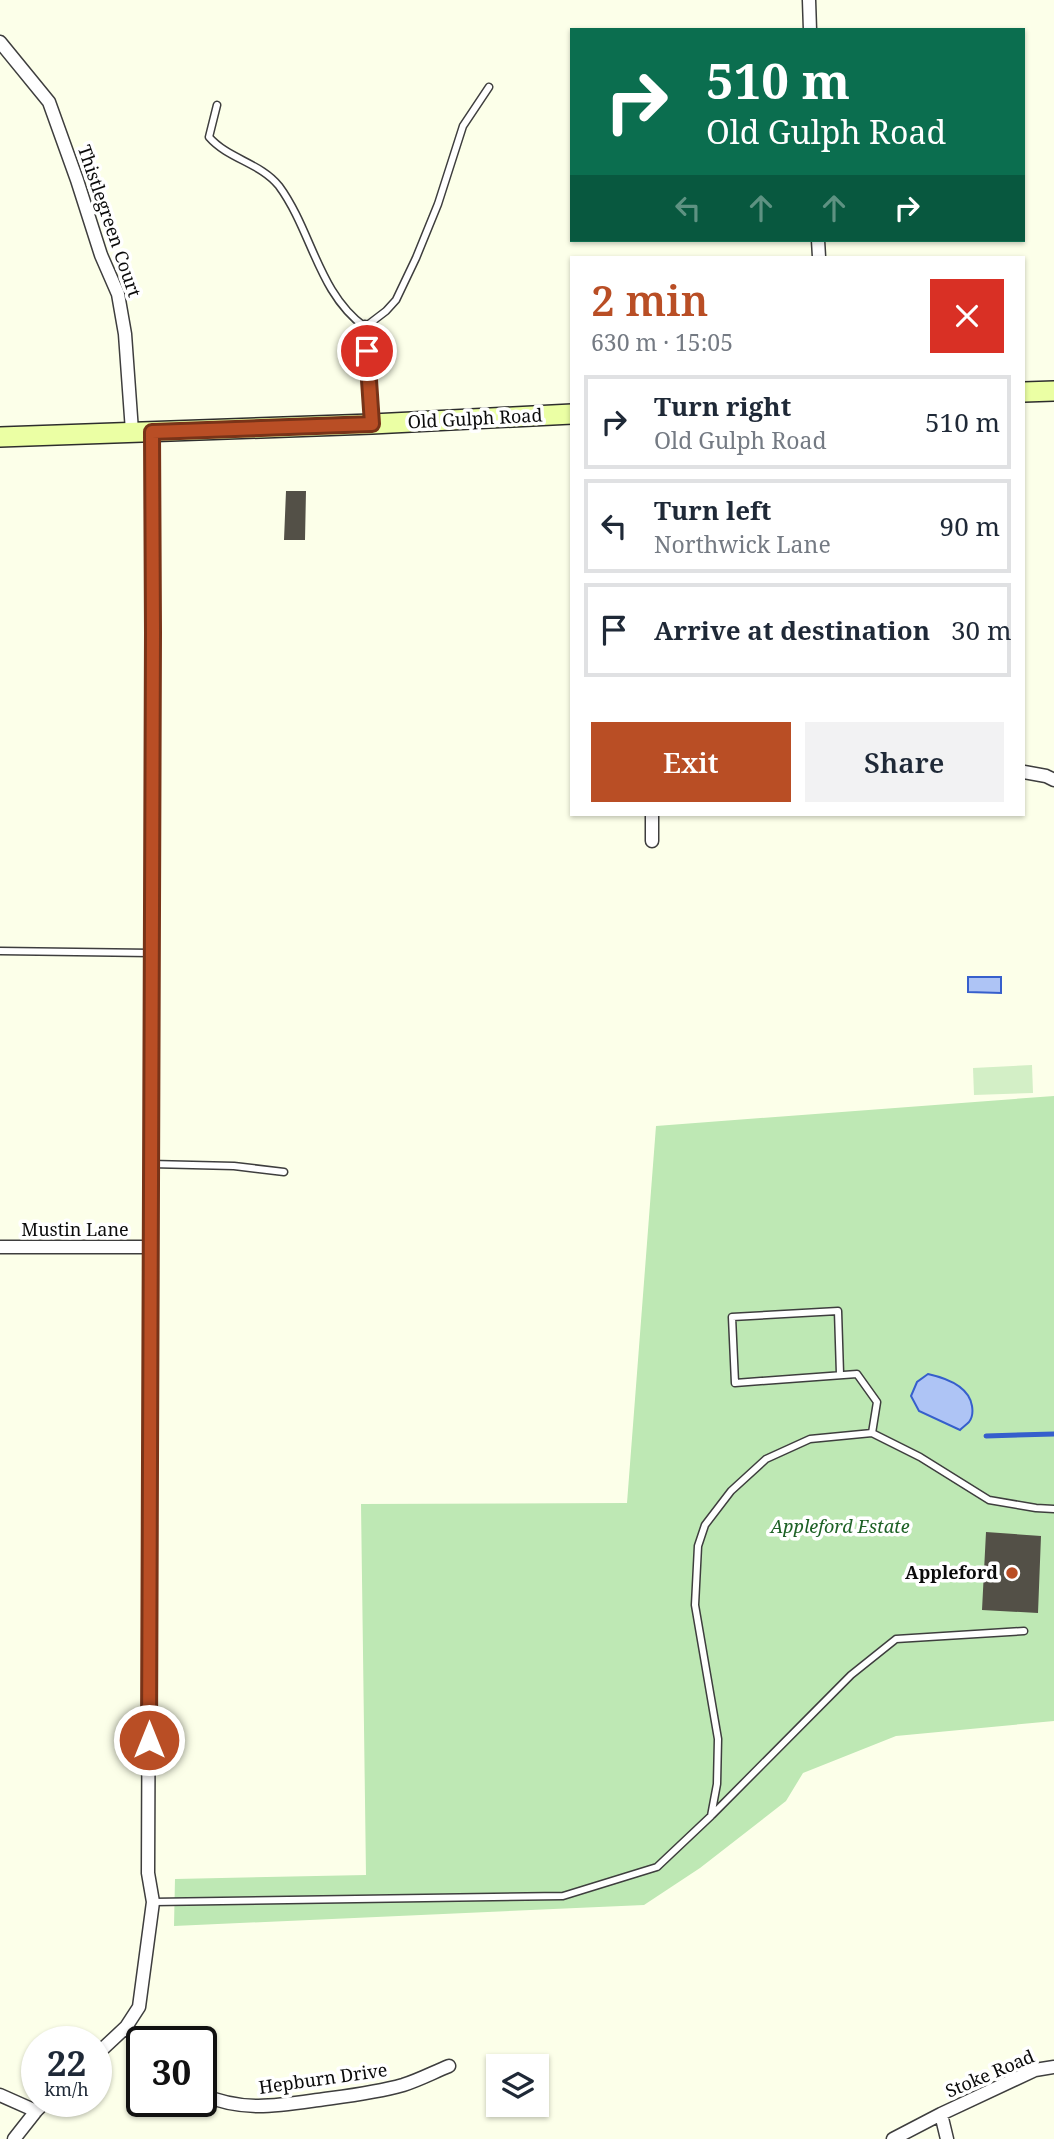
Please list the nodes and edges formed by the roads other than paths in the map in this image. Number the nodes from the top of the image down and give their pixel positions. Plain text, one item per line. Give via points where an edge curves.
1 (809, 0) edge
2 (810, 28) edge
3 (0, 42) edge
4 (489, 87) dead end
5 (217, 105) dead end
6 (365, 327) junction
7 (1054, 391) edge
8 (1025, 392) edge
9 (570, 414) edge
10 (372, 424) junction
11 (132, 431) junction
12 (152, 432) junction
13 (0, 437) edge
14 (1025, 772) edge
15 (1054, 780) edge
16 (652, 816) edge
17 (652, 841) dead end
18 (0, 951) edge
19 (152, 953) junction
20 (151, 1164) junction
21 (284, 1172) dead end
22 (0, 1247) edge
23 (150, 1247) junction
24 (840, 1374) junction
25 (872, 1433) junction
26 (1054, 1508) edge
27 (1024, 1631) dead end
28 (711, 1816) junction
29 (153, 1902) junction
30 (127, 2026) edge
31 (126, 2027) edge
32 (112, 2040) edge
33 (449, 2066) dead end
34 (1054, 2067) edge
35 (0, 2095) edge
36 (217, 2100) edge
37 (21, 2101) edge
38 (941, 2114) junction
39 (32, 2117) edge
40 (13, 2139) edge
41 (893, 2139) edge
42 (947, 2139) edge

1 - 2 street
3 - 11 street, Thistlegreen Court via 49,102 118,294
4 - 6 lane via 463,126 438,204 396,300
5 - 6 lane via 209,137 263,171 278,186 332,294
6 - 10 street
7 - 8 street
9 - 10 street, Old Gulph Road
10 - 12 street, Old Gulph Road
11 - 12 street, Old Gulph Road
11 - 13 street, Old Gulph Road
12 - 19 street
14 - 15 street
16 - 17 street
18 - 19 lane
19 - 20 street
20 - 21 lane
20 - 23 street
22 - 23 street, Mustin Lane
23 - 29 street via 148,1873
24 - 24 lane via 735,1383 732,1317 838,1311
24 - 25 lane via 856,1374 877,1402
25 - 26 lane via 989,1500
25 - 28 lane via 810,1438 766,1459 731,1491 705,1525 698,1546 695,1605 718,1739
27 - 28 lane via 896,1639 851,1675
28 - 29 lane via 657,1867 563,1896
29 - 30 street via 139,2007
31 - 32 street
33 - 36 street, Hepburn Drive via 368,2093 270,2107
34 - 38 street, Stoke Road via 1035,2070
35 - 37 street
38 - 41 street, Stoke Road
38 - 42 street
39 - 40 street

